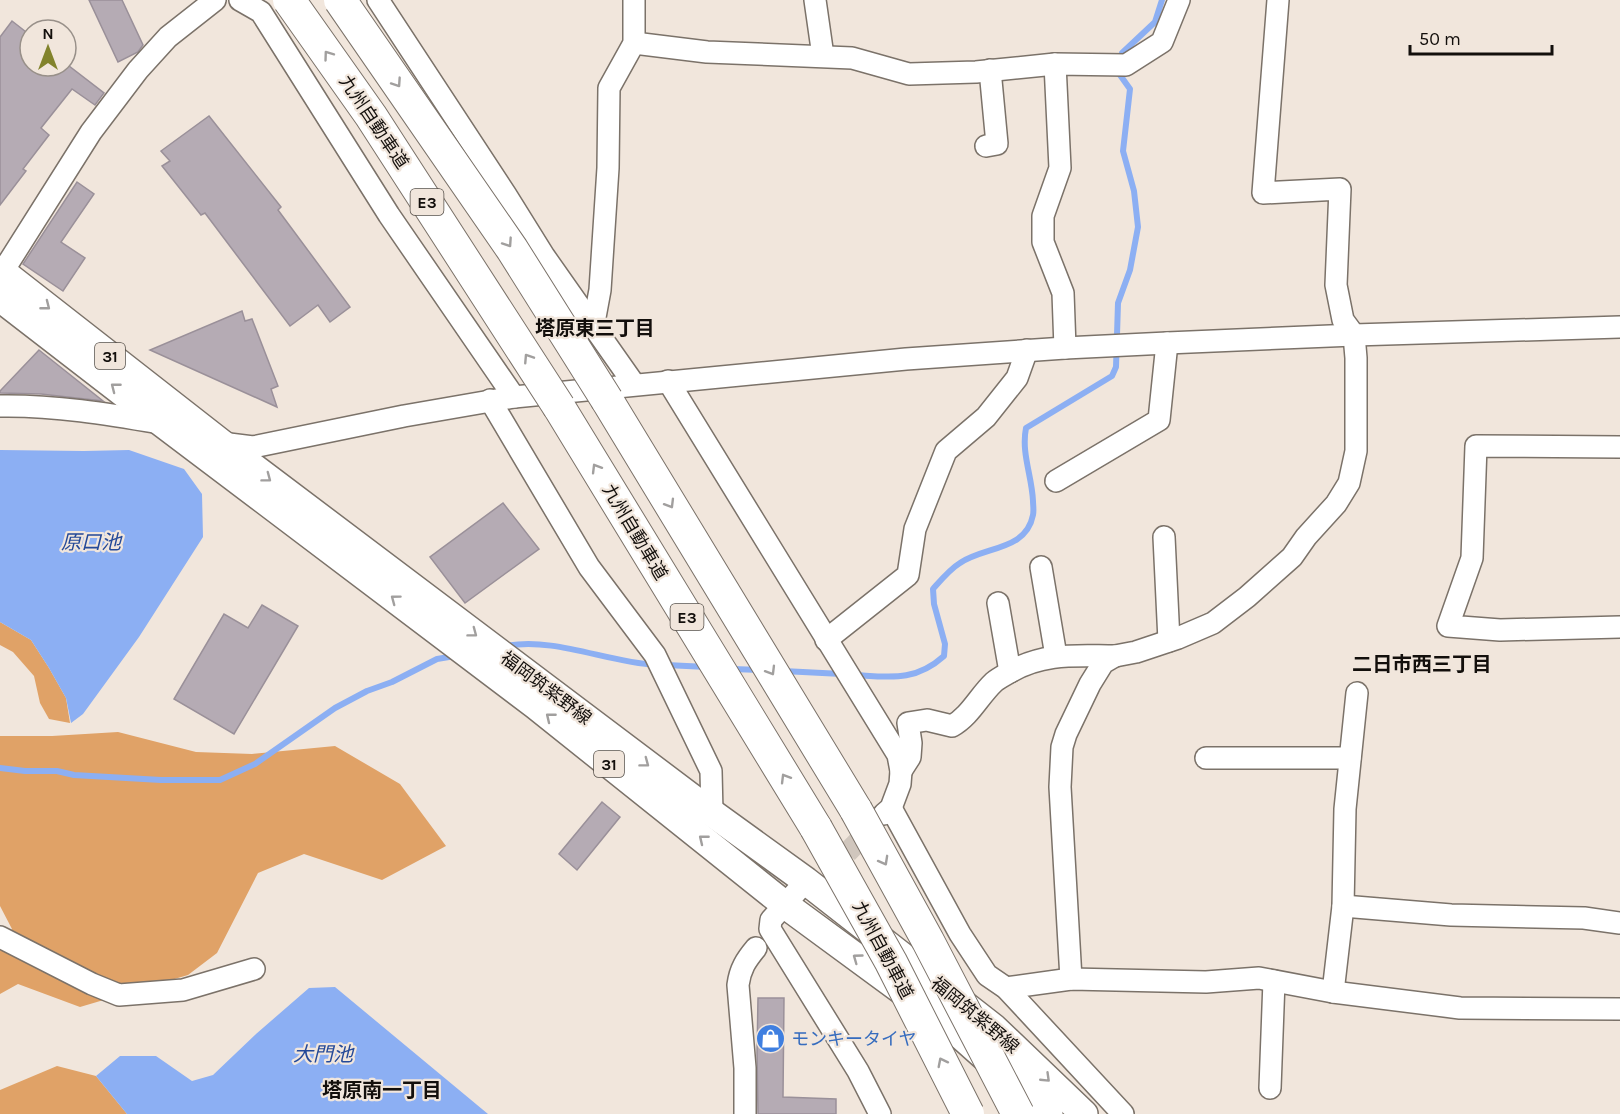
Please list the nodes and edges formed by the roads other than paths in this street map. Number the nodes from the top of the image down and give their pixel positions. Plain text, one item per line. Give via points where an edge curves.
1 (215, 0) edge
2 (240, 0) edge
3 (289, 0) edge
4 (340, 0) edge
5 (378, 0) edge
6 (634, 0) edge
7 (815, 0) edge
8 (1179, 0) edge
9 (1278, 0) edge
10 (634, 43) junction
11 (824, 56) junction
12 (1055, 64) junction
13 (990, 70) junction
14 (986, 146) dead end
15 (1, 279) edge
16 (1620, 327) edge
17 (593, 328) junction
18 (1354, 335) junction
19 (1167, 343) junction
20 (1065, 348) junction
21 (1027, 351) junction
22 (668, 381) junction
23 (634, 384) junction
24 (514, 397) junction
25 (490, 400) junction
26 (0, 406) edge
27 (162, 423) junction
28 (220, 442) junction
29 (1620, 447) edge
30 (1056, 481) dead end
31 (1164, 537) dead end
32 (1041, 567) dead end
33 (998, 603) dead end
34 (1620, 627) edge
35 (826, 640) junction
36 (1169, 641) junction
37 (1056, 656) junction
38 (1115, 656) junction
39 (1010, 672) junction
40 (1357, 693) dead end
41 (1206, 758) dead end
42 (1350, 758) junction
43 (902, 771) junction
44 (877, 811) junction
45 (712, 813) junction
46 (806, 880) junction
47 (784, 904) junction
48 (1343, 906) junction
49 (1620, 923) edge
50 (0, 937) edge
51 (756, 948) dead end
52 (254, 969) dead end
53 (1071, 979) junction
54 (1274, 981) junction
55 (1006, 988) junction
56 (1334, 992) junction
57 (1620, 1009) edge
58 (1270, 1088) dead end
59 (745, 1114) edge
60 (880, 1114) edge
61 (969, 1114) edge
62 (1018, 1114) edge
63 (1049, 1114) edge
64 (1084, 1114) edge
65 (1123, 1114) edge

1 - 15 street via 168,38 138,70 91,132
2 - 24 street via 261,12 389,215
61 -> 3 highway, 九州自動車道 / E3, bridge via 816,828 559,407 371,116
4 -> 44 highway, E3, bridge via 512,249
5 - 17 street
6 - 10 street
7 - 11 street
8 - 12 street via 1162,42 1126,64
9 - 18 street via 1263,193 1340,189 1336,285 1343,320
10 - 11 street via 707,52
10 - 17 street via 609,87 601,279
11 - 13 street via 852,58 909,74
12 - 13 street
12 - 20 street via 1060,168 1043,216 1043,242 1062,293
13 - 14 street via 997,144
27 -> 15 main road, 福岡筑紫野線 / 31
15 -> 28 main road, 福岡筑紫野線 / 31
16 - 18 street
17 - 23 street
18 - 19 street
18 - 36 street via 1356,451 1349,483 1292,557 1247,597 1213,623
19 - 20 street
19 - 30 street via 1159,420
20 - 21 street
21 - 22 street
21 - 35 street via 1017,378 986,417 946,450 915,529 908,575
22 - 23 street
22 - 35 street
23 - 24 street
24 - 25 street
25 - 28 street via 253,447
25 - 45 street via 589,567 655,655 711,771
26 - 27 street via 105,413
27 - 28 street
47 -> 27 main road, 福岡筑紫野線 / 31 via 535,705
28 -> 45 main road, 福岡筑紫野線 / 31
29 - 34 street via 1476,446 1472,558 1448,626 1500,630
31 - 36 street
32 - 37 street
33 - 39 street
35 - 43 street via 897,755
36 - 38 street
37 - 38 street
37 - 39 street via 1024,663
38 - 53 street via 1103,663 1090,684 1062,747 1060,787
39 - 43 street via 996,680 963,720 952,726 927,720 908,723 910,757
40 - 42 street
41 - 42 street
42 - 48 street
43 - 44 street via 900,784
44 - 55 street via 987,975
44 -> 62 highway, E3, bridge via 928,941
45 - 46 main road, 福岡筑紫野線 / 31
46 - 47 street
46 -> 64 main road, 福岡筑紫野線 / 31 via 994,1028
47 - 60 street via 771,920 770,929 858,1071
63 -> 47 main road, 福岡筑紫野線 / 31 via 951,1026
48 - 49 street
48 - 56 street
50 - 52 street via 119,995 183,990
51 - 59 street via 744,962 738,985
53 - 54 street
53 - 55 street
54 - 56 street
54 - 58 street
55 - 65 street
56 - 57 street via 1460,1008

